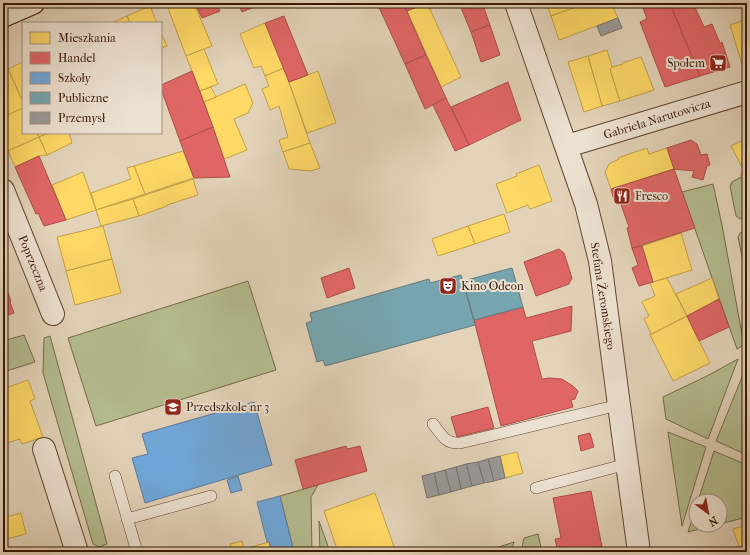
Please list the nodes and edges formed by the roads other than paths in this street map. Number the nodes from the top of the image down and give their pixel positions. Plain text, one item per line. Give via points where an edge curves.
1 (33, 3) edge
2 (516, 3) edge
3 (3, 16) edge
4 (747, 92) edge
5 (567, 146) junction
6 (3, 190) edge
7 (53, 314) dead end
8 (618, 405) junction
9 (433, 424) dead end
10 (44, 449) dead end
11 (627, 464) junction
12 (115, 476) dead end
13 (536, 488) dead end
14 (211, 496) dead end
15 (127, 519) junction
16 (78, 552) edge
17 (137, 552) edge
18 (639, 552) edge

1 - 3 street
2 - 5 street, Stefana Żeromskiego
4 - 5 street, Gabriela Narutowicza
5 - 8 street, Stefana Żeromskiego via 586,204 600,261
6 - 7 street, Poprzeczna
8 - 9 lane via 452,444 445,440
8 - 11 street, Stefana Żeromskiego
10 - 16 street
11 - 13 lane
11 - 18 street, Stefana Żeromskiego
12 - 15 lane
14 - 15 lane
15 - 17 lane

